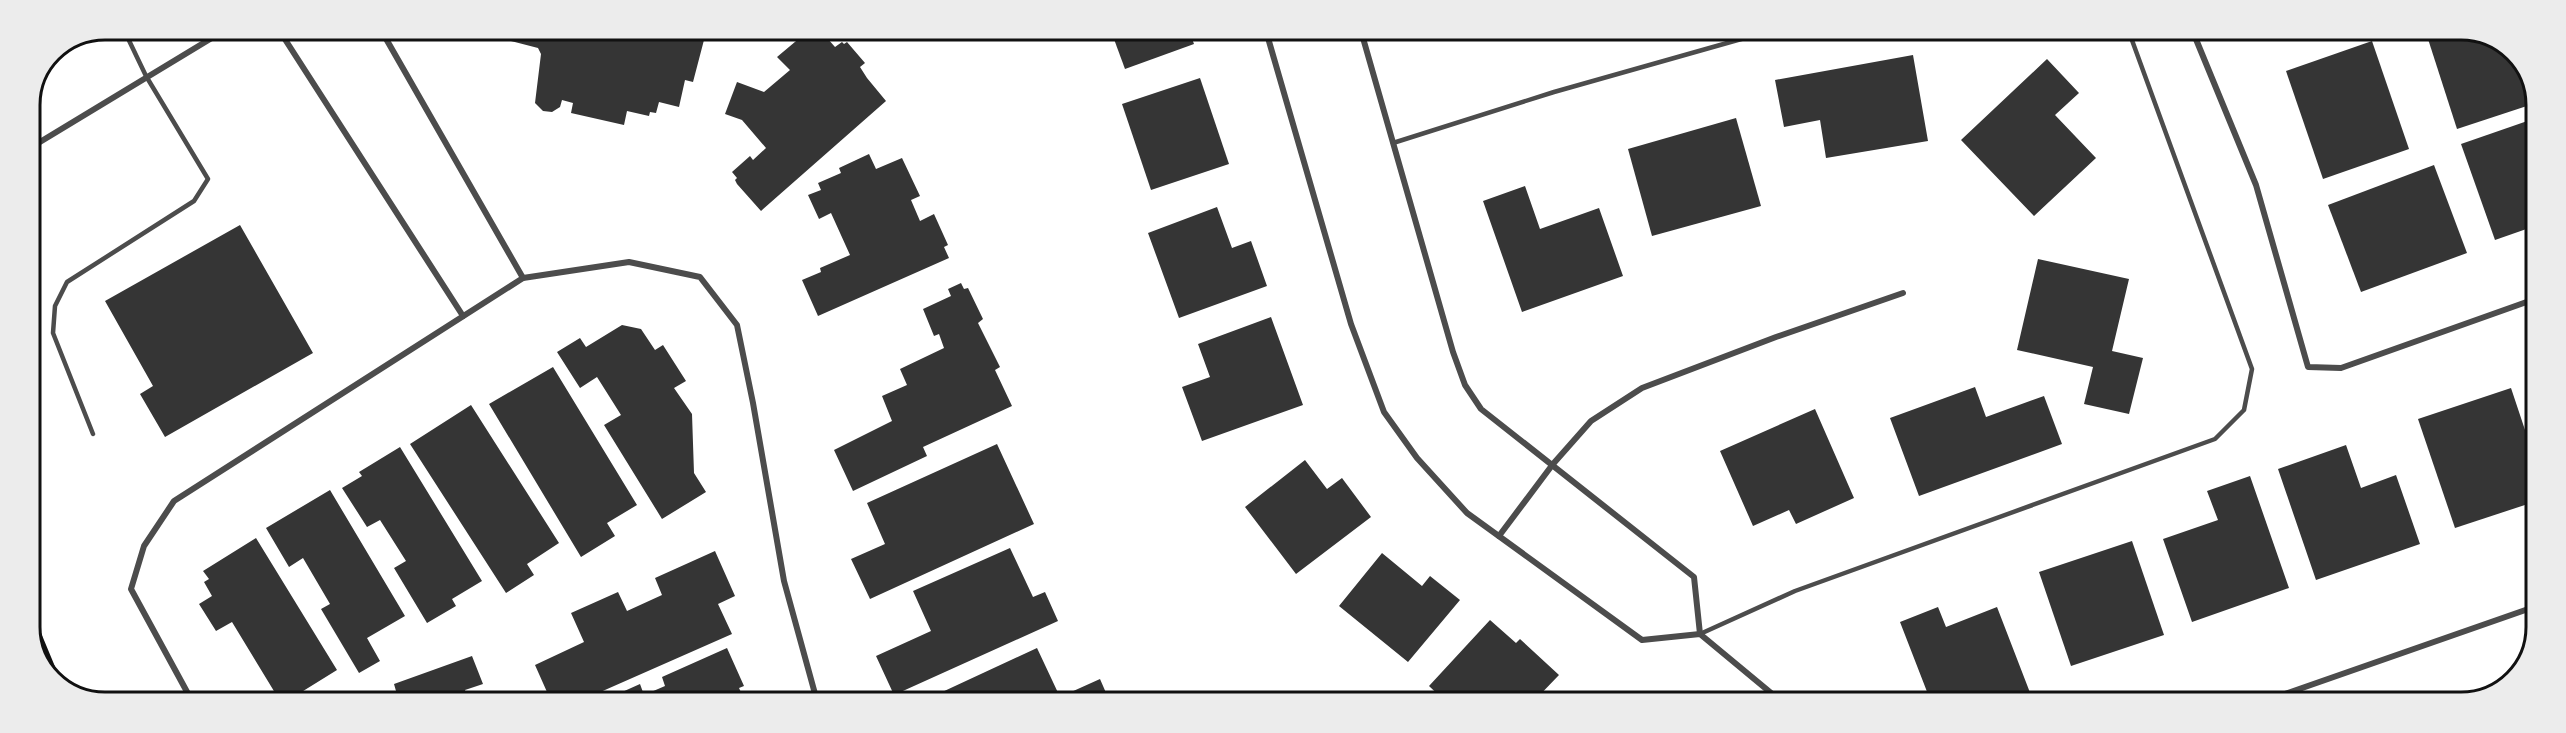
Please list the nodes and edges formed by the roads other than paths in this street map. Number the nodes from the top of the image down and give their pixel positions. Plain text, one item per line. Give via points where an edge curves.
1 (129, 40) edge
2 (208, 40) edge
3 (285, 40) edge
4 (387, 40) edge
5 (1269, 40) edge
6 (1363, 40) edge
7 (1738, 40) edge
8 (2132, 40) edge
9 (2196, 40) edge
10 (146, 76) junction
11 (40, 142) edge
12 (1393, 143) junction
13 (523, 278) junction
14 (1903, 293) dead end
15 (2525, 302) edge
16 (463, 316) junction
17 (93, 434) dead end
18 (1552, 464) junction
19 (1499, 536) junction
20 (2526, 610) edge
21 (1700, 634) junction
22 (188, 693) edge
23 (815, 693) edge
24 (1771, 693) edge
25 (2288, 693) edge

1 - 10 lane
2 - 10 street
3 - 16 street
4 - 13 street
5 - 19 street via 1351,324 1384,412 1417,458 1467,513
6 - 12 street
7 - 12 lane
8 - 21 lane via 2252,369 2244,410 2214,439 1806,587
9 - 15 street via 2256,185 2308,367 2341,368
10 - 11 street
10 - 17 lane via 208,180 194,201 67,282 55,306 53,333
12 - 18 street via 1465,385 1481,409
13 - 16 street
13 - 23 street via 630,262 700,277 737,325 784,581
14 - 18 street via 1642,388 1591,421
16 - 22 street via 174,501 144,546 131,589
18 - 19 street
18 - 21 street via 1694,577
19 - 21 street via 1642,640
20 - 25 street
21 - 24 street

